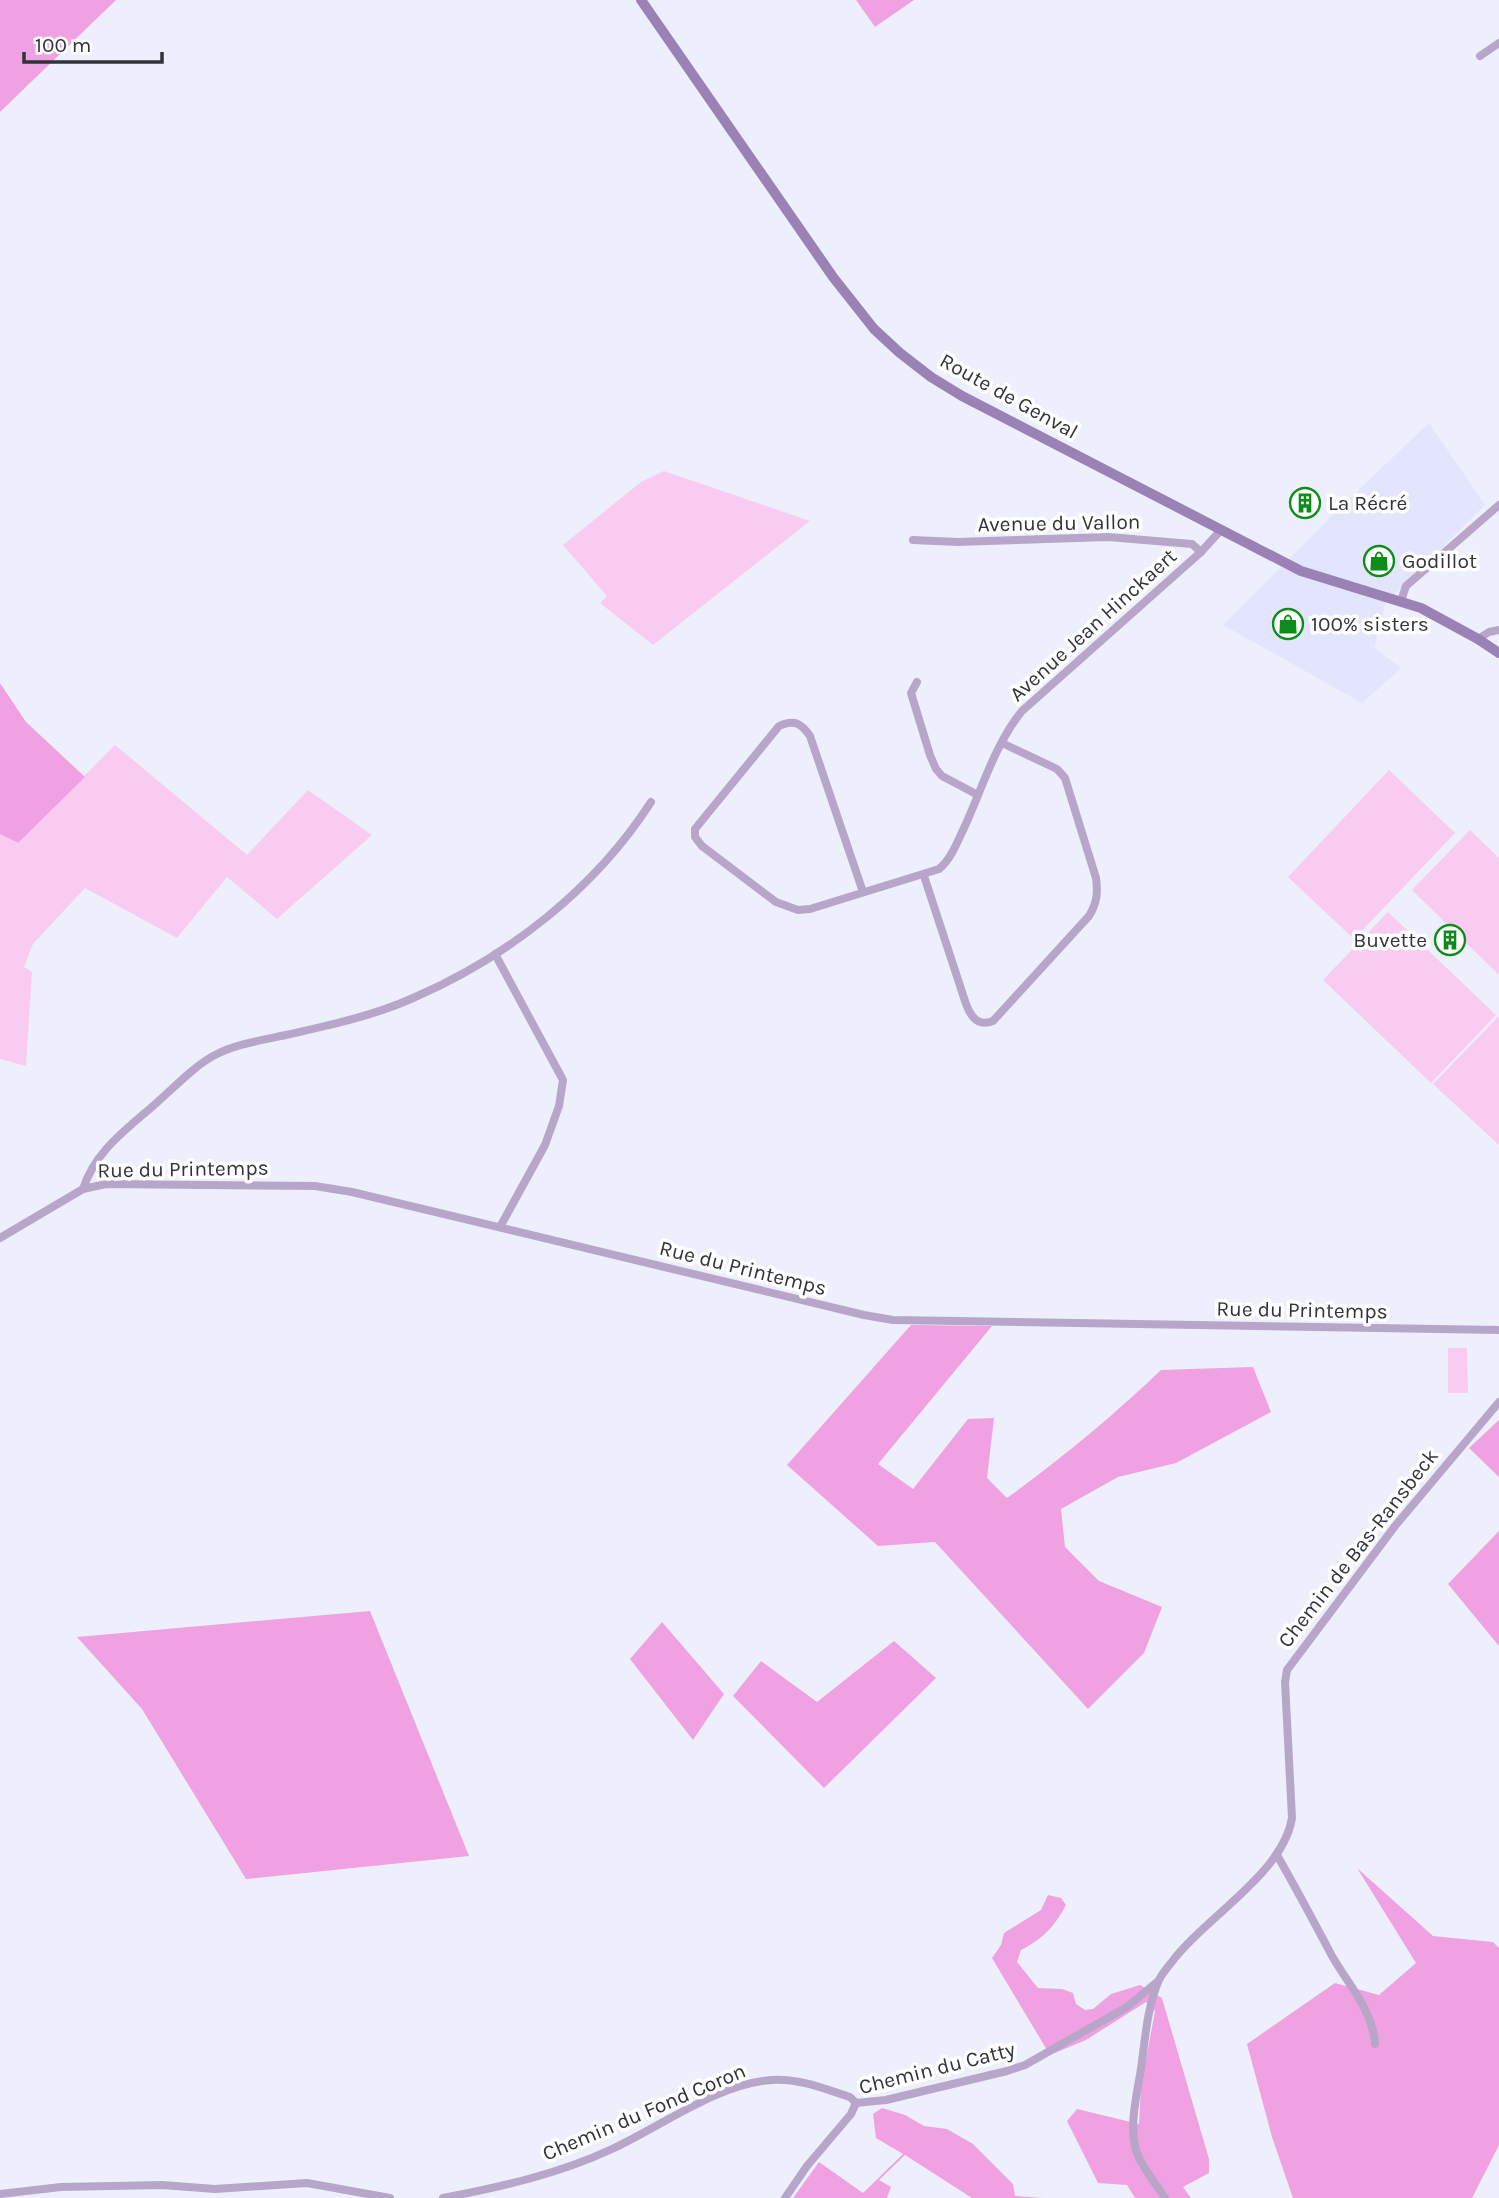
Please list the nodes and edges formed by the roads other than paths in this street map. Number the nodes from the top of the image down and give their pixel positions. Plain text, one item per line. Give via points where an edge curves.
1 (641, 0) edge
2 (1499, 43) edge
3 (1480, 56) dead end
4 (1499, 505) edge
5 (1221, 530) junction
6 (913, 540) dead end
7 (1202, 552) junction
8 (1401, 600) junction
9 (1499, 630) edge
10 (1478, 639) junction
11 (1499, 653) edge
12 (917, 682) dead end
13 (1002, 743) junction
14 (978, 795) junction
15 (652, 802) dead end
16 (924, 876) junction
17 (863, 892) junction
18 (495, 954) junction
19 (83, 1189) junction
20 (500, 1227) junction
21 (0, 1238) edge
22 (1499, 1330) edge
23 (1499, 1402) edge
24 (1276, 1855) junction
25 (1159, 1979) junction
26 (1375, 2044) dead end
27 (856, 2103) junction
28 (0, 2194) edge
29 (390, 2198) edge
30 (443, 2198) edge
31 (785, 2198) edge
32 (1165, 2198) edge

1 - 5 main road, Route de Genval via 833,277 874,329 900,353 962,396
2 - 3 street
4 - 8 street via 1406,586
5 - 7 street, Avenue Jean Hinckaert
5 - 8 main road, Route de Genval via 1301,571
6 - 7 street, Avenue du Vallon via 1108,537 1192,544
7 - 13 street, Avenue Jean Hinckaert via 1022,711
8 - 10 main road, Route de Genval
9 - 10 street
10 - 11 main road, Route de Genval
12 - 14 street via 911,693 932,762 942,776
13 - 14 street, Avenue Jean Hinckaert
13 - 16 street via 1057,769 1065,778 1096,878 1095,905 993,1021 980,1023 966,1004
14 - 16 street, Avenue Jean Hinckaert via 945,864
15 - 18 street via 630,834 582,886
16 - 17 street, Avenue Jean Hinckaert
17 - 17 street, Avenue Jean Hinckaert via 810,736 797,723 779,726 699,822 695,837 784,906 810,909
18 - 19 street via 389,1008 215,1055 107,1146
18 - 20 street via 563,1080 545,1145
19 - 20 street, Rue du Printemps via 106,1184 333,1188
19 - 21 street, Rue du Printemps
20 - 22 street, Rue du Printemps via 893,1320
23 - 24 street, Chemin de Bas-Ransbeck via 1395,1526 1287,1670 1292,1818
24 - 25 street, Chemin de Bas-Ransbeck
24 - 26 street via 1364,2007
25 - 27 street, Chemin du Catty via 1127,2007 1025,2065 886,2100
25 - 32 street, Chemin de Bas-Ransbeck via 1146,2031 1134,2130 1138,2156
27 - 30 street, Chemin du Fond Coron via 850,2097 787,2080 757,2082 720,2094 588,2159
27 - 31 street, Chemin du Catty
28 - 29 street via 85,2186 215,2189 307,2183

